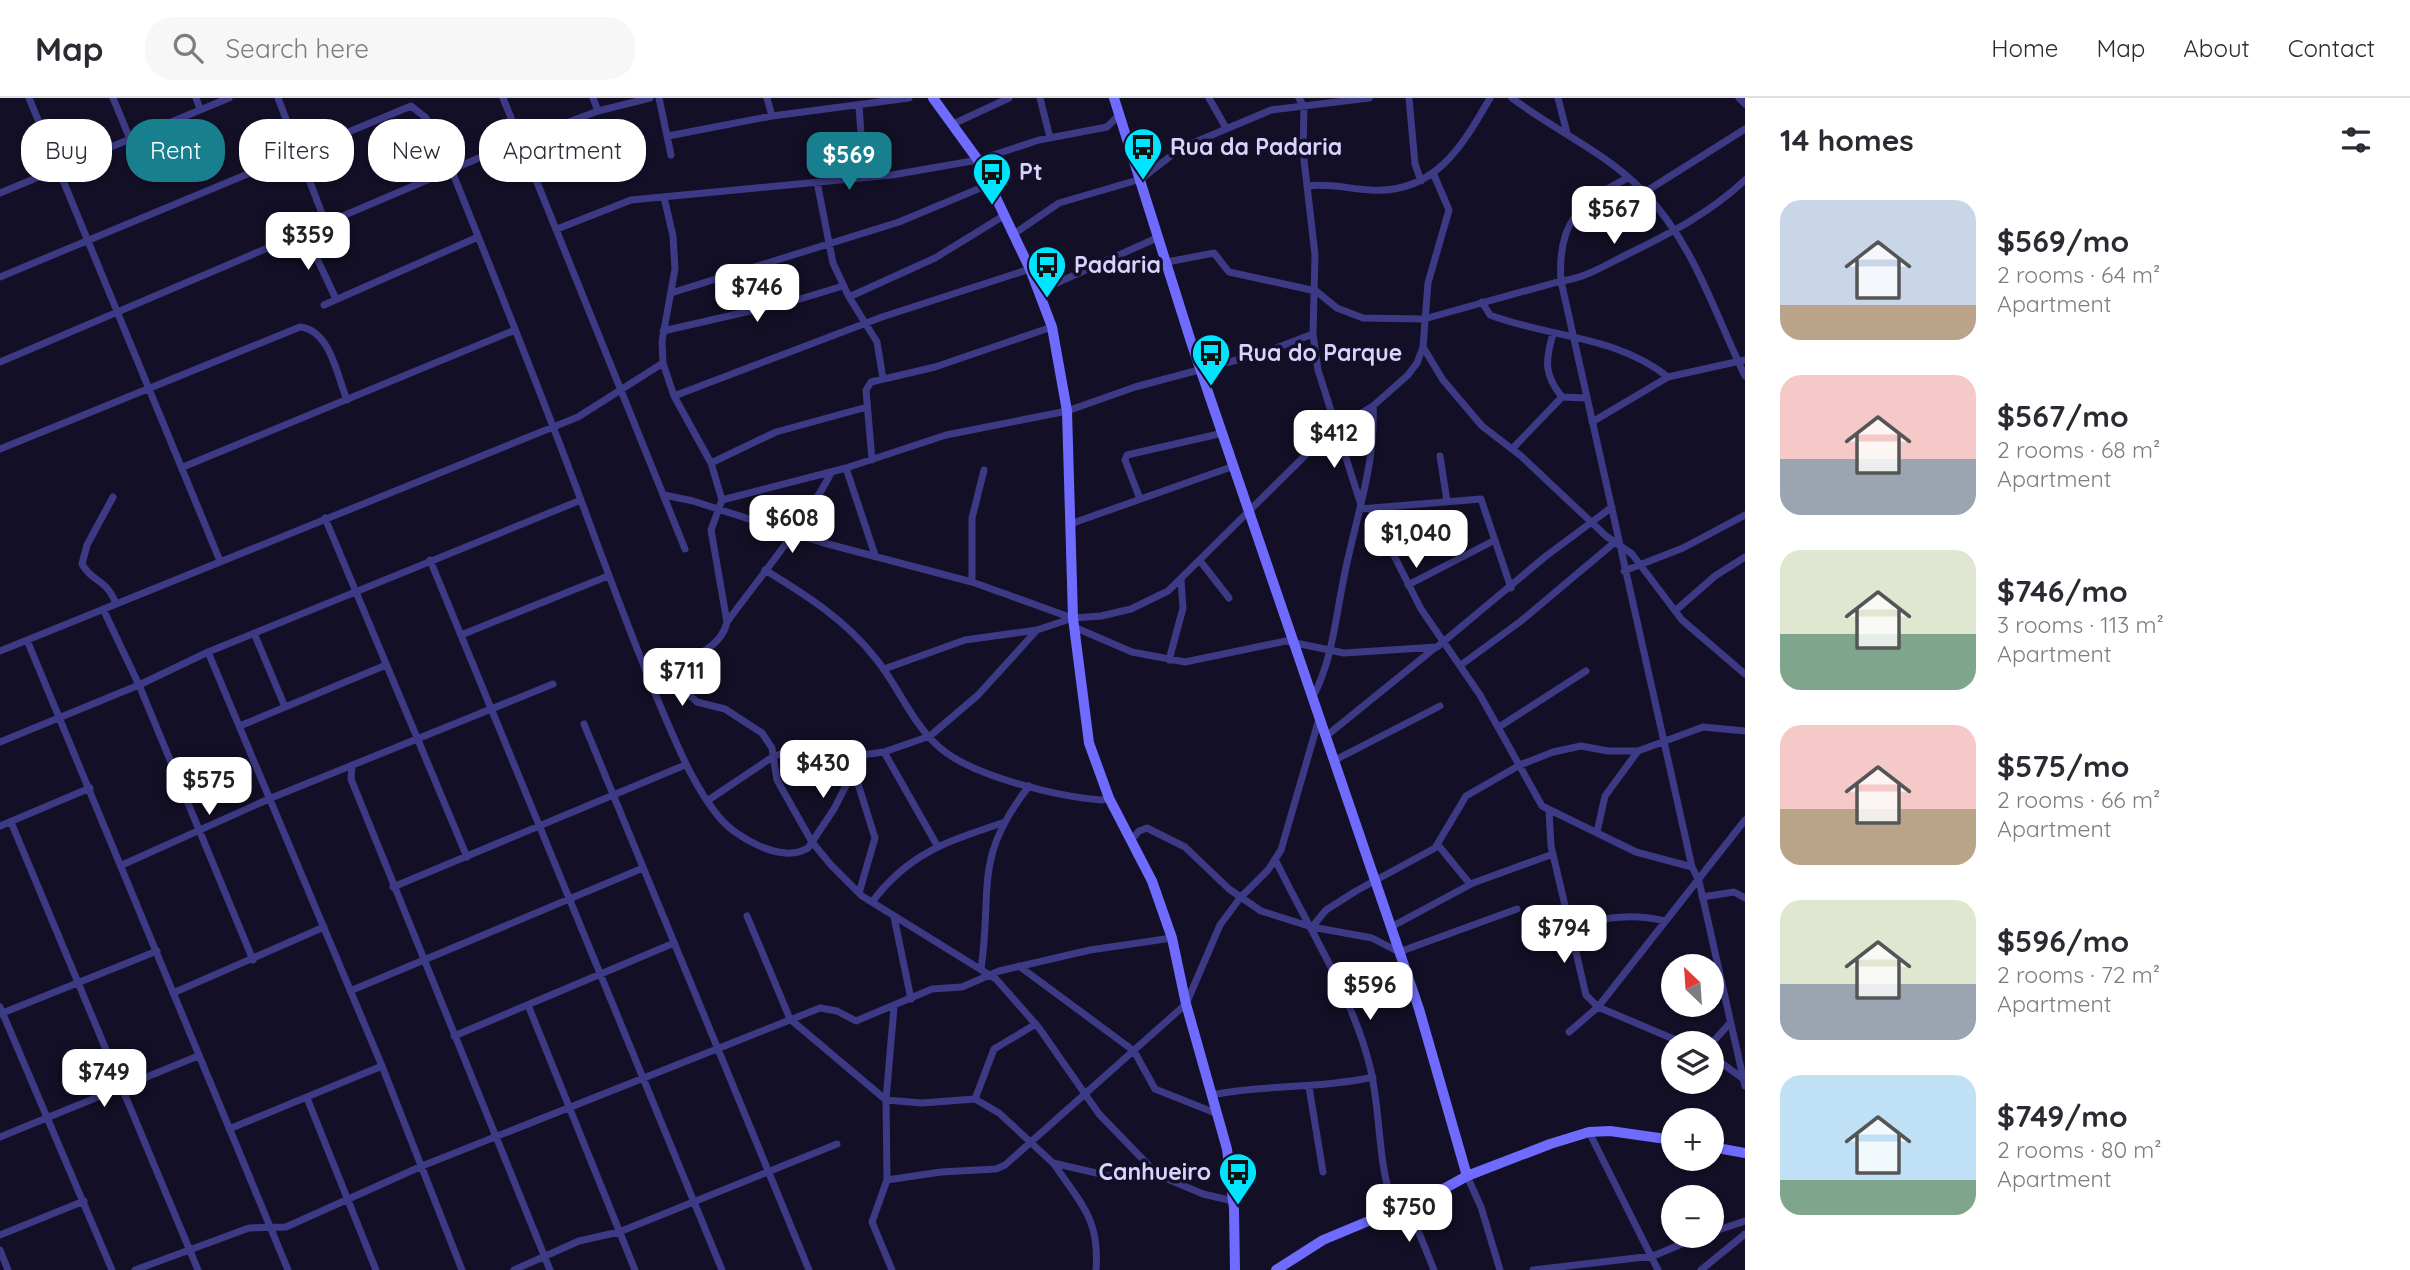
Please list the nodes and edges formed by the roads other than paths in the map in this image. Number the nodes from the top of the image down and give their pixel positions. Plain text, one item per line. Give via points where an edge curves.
1 (29, 98) edge
2 (113, 98) edge
3 (195, 98) edge
4 (229, 98) edge
5 (278, 98) edge
6 (503, 98) edge
7 (593, 98) edge
8 (650, 98) edge
9 (659, 98) edge
10 (767, 98) edge
11 (839, 98) edge
12 (909, 98) edge
13 (933, 98) edge
14 (1009, 98) edge
15 (1040, 98) edge
16 (1114, 98) edge
17 (1209, 98) edge
18 (1299, 98) edge
19 (1369, 98) edge
20 (1409, 98) edge
21 (1490, 98) edge
22 (1512, 98) edge
23 (1558, 98) edge
24 (1739, 98) edge
25 (1745, 104) edge
26 (859, 106) junction
27 (1304, 107) junction
28 (842, 108) junction
29 (200, 109) junction
30 (598, 111) junction
31 (1119, 115) junction
32 (772, 116) junction
33 (38, 119) edge
34 (177, 119) edge
35 (286, 119) edge
36 (379, 119) edge
37 (426, 119) edge
38 (512, 119) edge
39 (577, 119) edge
40 (953, 124) junction
41 (1226, 128) junction
42 (1745, 128) edge
43 (126, 129) edge
44 (1567, 134) junction
45 (668, 136) junction
46 (1050, 138) junction
47 (671, 155) dead end
48 (978, 160) junction
49 (1434, 175) junction
50 (239, 176) edge
51 (864, 176) junction
52 (1628, 178) junction
53 (1141, 179) junction
54 (1745, 180) edge
55 (1420, 181) junction
56 (26, 182) edge
57 (64, 182) edge
58 (310, 182) edge
59 (424, 182) edge
60 (457, 182) edge
61 (538, 182) edge
62 (817, 182) junction
63 (990, 184) junction
64 (1307, 186) junction
65 (1644, 192) junction
66 (0, 193) edge
67 (664, 197) junction
68 (1005, 215) junction
69 (326, 224) junction
70 (557, 229) junction
71 (1675, 232) junction
72 (305, 233) junction
73 (1014, 234) junction
74 (478, 237) junction
75 (1158, 237) junction
76 (86, 239) junction
77 (829, 244) junction
78 (1167, 262) junction
79 (1030, 269) junction
80 (0, 277) edge
81 (1580, 279) junction
82 (1561, 281) junction
83 (843, 286) junction
84 (1039, 291) junction
85 (1316, 291) junction
86 (1563, 292) junction
87 (671, 293) junction
88 (849, 297) junction
89 (336, 299) junction
90 (1482, 302) junction
91 (324, 305) dead end
92 (116, 315) junction
93 (1424, 319) junction
94 (866, 323) junction
95 (1052, 327) junction
96 (515, 330) junction
97 (663, 331) junction
98 (1313, 334) junction
99 (1553, 334) junction
100 (1573, 336) junction
101 (1423, 347) junction
102 (1741, 361) edge
103 (0, 362) edge
104 (663, 363) junction
105 (1202, 371) junction
106 (1745, 376) edge
107 (1668, 377) junction
108 (884, 379) junction
109 (147, 387) junction
110 (621, 388) junction
111 (674, 396) junction
112 (1562, 397) junction
113 (1587, 398) junction
114 (346, 400) junction
115 (1373, 406) junction
116 (867, 407) junction
117 (1067, 411) junction
118 (1592, 422) junction
119 (554, 426) junction
120 (1335, 427) junction
121 (1223, 433) junction
122 (0, 449) edge
123 (1512, 449) junction
124 (1440, 456) dead end
125 (872, 460) junction
126 (711, 463) junction
127 (1234, 466) junction
128 (183, 467) junction
129 (846, 468) junction
130 (984, 470) dead end
131 (831, 473) junction
132 (664, 495) junction
133 (113, 497) dead end
134 (1140, 499) junction
135 (581, 500) junction
136 (722, 500) junction
137 (1447, 501) junction
138 (1360, 507) junction
139 (1612, 507) junction
140 (716, 509) junction
141 (1371, 510) junction
142 (1250, 512) junction
143 (1745, 515) edge
144 (325, 518) junction
145 (1591, 522) junction
146 (1073, 523) junction
147 (792, 533) junction
148 (1495, 540) junction
149 (1617, 542) junction
150 (685, 549) dead end
151 (875, 555) junction
152 (1745, 557) edge
153 (430, 560) junction
154 (220, 561) junction
155 (1201, 562) junction
156 (1642, 564) junction
157 (765, 570) junction
158 (1624, 571) junction
159 (608, 576) junction
160 (1181, 580) junction
161 (972, 582) junction
162 (1408, 585) junction
163 (1511, 587) junction
164 (354, 591) junction
165 (1229, 598) dead end
166 (116, 604) junction
167 (103, 609) junction
168 (1675, 611) junction
169 (727, 622) junction
170 (1074, 622) junction
171 (1037, 630) junction
172 (254, 633) junction
173 (461, 635) junction
174 (27, 640) junction
175 (1295, 642) junction
176 (1440, 645) junction
177 (0, 650) edge
178 (208, 652) junction
179 (1332, 652) junction
180 (1169, 660) junction
181 (1461, 664) junction
182 (386, 665) junction
183 (661, 669) junction
184 (884, 669) junction
185 (1586, 671) dead end
186 (1745, 674) edge
187 (647, 676) junction
188 (553, 684) dead end
189 (139, 685) junction
190 (1314, 697) junction
191 (1440, 706) dead end
192 (285, 707) junction
193 (491, 708) junction
194 (61, 718) junction
195 (1319, 719) junction
196 (584, 724) dead end
197 (242, 725) junction
198 (1499, 727) junction
199 (1745, 730) edge
200 (930, 736) junction
201 (1325, 737) junction
202 (418, 739) junction
203 (1665, 741) junction
204 (0, 742) edge
205 (884, 751) junction
206 (1638, 751) junction
207 (849, 755) junction
208 (774, 756) junction
209 (1333, 761) junction
210 (352, 765) junction
211 (685, 765) junction
212 (1520, 765) junction
213 (339, 770) junction
214 (853, 770) junction
215 (351, 779) junction
216 (1029, 786) junction
217 (90, 788) junction
218 (615, 796) junction
219 (271, 798) junction
220 (1108, 798) junction
221 (707, 801) junction
222 (1549, 811) junction
223 (1745, 820) edge
224 (11, 822) junction
225 (1002, 823) junction
226 (0, 826) edge
227 (540, 828) junction
228 (200, 832) junction
229 (1597, 832) junction
230 (1131, 840) junction
231 (812, 842) junction
232 (1438, 845) junction
233 (938, 847) junction
234 (1553, 854) junction
235 (467, 857) junction
236 (1275, 859) junction
237 (122, 865) junction
238 (1692, 867) junction
239 (643, 868) junction
240 (1699, 881) junction
241 (1374, 882) junction
242 (1470, 884) junction
243 (393, 887) junction
244 (859, 893) junction
245 (1702, 897) junction
246 (1240, 898) junction
247 (1745, 898) edge
248 (570, 901) junction
249 (872, 902) junction
250 (1517, 909) dead end
251 (747, 916) dead end
252 (894, 917) junction
253 (1665, 921) junction
254 (1310, 926) junction
255 (1570, 926) junction
256 (324, 927) junction
257 (1391, 927) junction
258 (1172, 938) junction
259 (1539, 940) dead end
260 (674, 943) junction
261 (157, 951) junction
262 (1399, 952) junction
263 (253, 960) junction
264 (424, 961) junction
265 (1019, 966) junction
266 (981, 969) junction
267 (600, 974) junction
268 (989, 974) junction
269 (80, 983) junction
270 (350, 991) junction
271 (173, 993) junction
272 (911, 999) junction
273 (1186, 1004) junction
274 (528, 1005) junction
275 (894, 1007) junction
276 (1598, 1007) junction
277 (1, 1011) edge
278 (790, 1019) junction
279 (1036, 1024) junction
280 (1729, 1024) junction
281 (1723, 1031) edge
282 (1569, 1032) dead end
283 (1661, 1034) edge
284 (454, 1036) junction
285 (717, 1049) junction
286 (1134, 1051) junction
287 (198, 1056) junction
288 (382, 1066) junction
289 (1724, 1066) edge
290 (1373, 1077) junction
291 (643, 1080) junction
292 (1744, 1082) edge
293 (122, 1086) junction
294 (1309, 1087) junction
295 (1084, 1095) junction
296 (1211, 1095) junction
297 (307, 1098) junction
298 (975, 1099) junction
299 (886, 1100) junction
300 (571, 1108) junction
301 (1218, 1114) junction
302 (49, 1118) junction
303 (229, 1129) junction
304 (1589, 1132) junction
305 (0, 1138) edge
306 (1661, 1138) edge
307 (497, 1139) junction
308 (1031, 1143) junction
309 (837, 1144) dead end
310 (1724, 1149) edge
311 (1745, 1153) edge
312 (1053, 1163) junction
313 (422, 1166) junction
314 (767, 1171) junction
315 (1323, 1172) dead end
316 (1158, 1175) junction
317 (1467, 1176) junction
318 (887, 1180) junction
319 (347, 1199) junction
320 (84, 1201) junction
321 (1233, 1201) junction
322 (695, 1202) junction
323 (1409, 1208) junction
324 (1395, 1210) junction
325 (1745, 1221) edge
326 (1724, 1228) edge
327 (271, 1229) junction
328 (619, 1232) junction
329 (1745, 1234) edge
330 (0, 1235) edge
331 (188, 1248) junction
332 (1672, 1248) edge
333 (0, 1250) edge
334 (1653, 1256) junction
335 (545, 1257) junction
336 (8, 1270) edge
337 (112, 1270) edge
338 (135, 1270) edge
339 (198, 1270) edge
340 (288, 1270) edge
341 (376, 1270) edge
342 (462, 1270) edge
343 (514, 1270) edge
344 (550, 1270) edge
345 (635, 1270) edge
346 (722, 1270) edge
347 (809, 1270) edge
348 (892, 1270) edge
349 (1096, 1270) edge
350 (1235, 1270) edge
351 (1276, 1270) edge
352 (1434, 1270) edge
353 (1500, 1270) edge
354 (1533, 1270) edge
355 (1658, 1270) edge
356 (1701, 1270) edge

1 - 33 street
2 - 43 street
3 - 29 street
4 - 29 street
5 - 35 street
6 - 38 street
7 - 30 street
8 - 30 street
9 - 45 street
10 - 32 street
11 - 28 street
12 - 26 street
13 - 40 street
14 - 40 street
15 - 46 street
16 - 31 street
17 - 41 street
18 - 27 street
19 - 27 street
20 - 55 street
21 - 49 street
22 - 44 street
23 - 44 street
24 - 25 street
26 - 28 street
26 - 51 street
27 - 41 street via 1272,110
27 - 64 street
28 - 32 street
29 - 34 street
30 - 39 street
31 - 46 street via 1107,127
31 - 53 street
32 - 45 street
36 - 37 street via 411,106
40 - 48 street
41 - 53 street via 1181,148
42 - 65 street
44 - 52 street
45 - 47 street
46 - 48 street
48 - 51 street
48 - 63 street
49 - 55 street
49 - 93 street via 1449,210 1428,283
50 - 76 street
51 - 62 street
52 - 65 street
52 - 82 street via 1585,202 1568,225
53 - 73 street via 1059,203
53 - 75 street
54 - 71 street
55 - 64 street via 1383,191 1330,183
56 - 66 street
57 - 76 street
58 - 69 street
59 - 69 street
60 - 74 street
61 - 70 street
62 - 67 street
62 - 77 street
63 - 68 street
63 - 77 street via 899,222
64 - 85 street
65 - 71 street
67 - 70 street via 620,202
67 - 87 street via 673,236
68 - 73 street
68 - 88 street via 935,258
69 - 72 street
70 - 110 street
71 - 81 street
71 - 102 street
72 - 89 street
72 - 92 street
73 - 79 street
74 - 89 street
74 - 96 street
75 - 78 street
75 - 84 street
76 - 80 street
76 - 92 street
77 - 83 street
77 - 87 street
78 - 85 street via 1214,253 1229,272
78 - 105 street
79 - 84 street
79 - 94 street
81 - 82 street
81 - 86 street
82 - 86 street
82 - 90 street
83 - 88 street
83 - 97 street
84 - 95 street
85 - 93 street via 1363,318
85 - 98 street
86 - 100 street
87 - 97 street
88 - 94 street
89 - 91 street
90 - 93 street
90 - 99 street via 1490,315
92 - 103 street
92 - 109 street
93 - 101 street
94 - 108 street via 877,342
94 - 111 street
95 - 108 street via 935,367
95 - 117 street
96 - 114 street
96 - 119 street
97 - 104 street
98 - 105 street
98 - 120 street
99 - 100 street
99 - 112 street via 1545,370
100 - 107 street via 1605,343
100 - 113 street
101 - 115 street via 1408,375
101 - 123 street via 1467,411
102 - 106 street
102 - 107 street
104 - 110 street
104 - 111 street
105 - 117 street via 1135,387
105 - 121 street
107 - 118 street
108 - 116 street via 867,385
109 - 114 street via 300,327 312,328 322,336
109 - 122 street
109 - 128 street
110 - 119 street via 594,409
110 - 132 street
111 - 126 street
112 - 113 street
112 - 123 street
113 - 118 street
114 - 128 street
115 - 120 street
115 - 138 street via 1373,449
116 - 125 street
116 - 126 street via 776,432
117 - 125 street via 958,432
117 - 146 street
118 - 139 street
119 - 135 street
119 - 144 street
120 - 138 street
120 - 142 street
121 - 127 street
121 - 134 street via 1127,455
123 - 145 street
124 - 137 street
125 - 129 street
126 - 136 street
127 - 134 street
127 - 142 street
128 - 154 street
129 - 131 street
129 - 151 street
130 - 161 street via 972,518
131 - 136 street
131 - 147 street via 802,525
132 - 140 street
132 - 150 street
133 - 166 street via 82,564 110,587
134 - 146 street
135 - 153 street
135 - 159 street
136 - 140 street
137 - 141 street
137 - 148 street via 1481,499
138 - 141 street
138 - 179 street
139 - 145 street
139 - 149 street
140 - 147 street
140 - 169 street via 711,530
141 - 162 street
142 - 155 street
142 - 175 street
143 - 156 street
144 - 154 street
144 - 164 street
145 - 149 street
145 - 163 street
146 - 170 street
147 - 151 street
147 - 157 street
148 - 162 street
148 - 163 street
149 - 156 street
149 - 158 street
149 - 181 street
151 - 161 street
152 - 168 street
153 - 164 street
153 - 173 street
154 - 166 street
155 - 160 street
155 - 165 street
156 - 158 street
156 - 168 street
157 - 169 street
157 - 184 street via 836,616
158 - 203 street
159 - 173 street
159 - 187 street
160 - 170 street via 1130,608
160 - 180 street via 1183,608
161 - 170 street
162 - 176 street
163 - 176 street
164 - 172 street
164 - 182 street
166 - 167 street
167 - 174 street
167 - 189 street
168 - 186 street
169 - 183 street via 718,642
170 - 171 street
170 - 180 street via 1132,652
170 - 220 street via 1090,743
171 - 184 street via 965,640
171 - 200 street via 978,695
172 - 178 street
172 - 192 street
173 - 193 street
174 - 177 street
174 - 194 street
175 - 179 street
175 - 180 street via 1185,662
175 - 190 street
176 - 179 street
176 - 181 street
176 - 201 street
178 - 189 street
178 - 197 street
179 - 190 street
181 - 198 street
182 - 192 street
182 - 202 street
183 - 187 street
183 - 208 street via 697,702 725,709 762,733
184 - 200 street
185 - 198 street
187 - 211 street
188 - 193 street
189 - 194 street
189 - 228 street
190 - 195 street
191 - 209 street
192 - 197 street
193 - 202 street
193 - 227 street
194 - 204 street
194 - 217 street
195 - 201 street
195 - 236 street
196 - 218 street
197 - 219 street
198 - 212 street
199 - 203 street via 1703,726
200 - 205 street
200 - 216 street via 954,758
201 - 209 street
202 - 210 street
202 - 235 street
203 - 206 street
203 - 238 street
205 - 207 street
205 - 233 street
206 - 212 street via 1581,746
206 - 229 street via 1605,796
207 - 208 street via 791,751
207 - 214 street
208 - 221 street
208 - 231 street via 777,780
209 - 241 street
210 - 213 street
210 - 215 street
211 - 218 street
211 - 221 street
212 - 222 street via 1536,798
212 - 232 street via 1472,790
213 - 215 street
213 - 219 street
214 - 231 street
214 - 244 street via 875,838
215 - 243 street
216 - 220 street via 1083,799
216 - 225 street
217 - 224 street
217 - 237 street
218 - 227 street
218 - 239 street
219 - 228 street
219 - 256 street
220 - 230 street
221 - 231 street via 720,820 752,842 794,853
222 - 229 street
222 - 234 street
223 - 240 street
224 - 226 street
224 - 269 street
225 - 233 street
225 - 266 street via 986,876
227 - 235 street
227 - 248 street
228 - 237 street
228 - 263 street
229 - 238 street via 1648,857
230 - 246 street via 1143,828 1157,832 1185,847
230 - 258 street via 1152,881
231 - 244 street
232 - 241 street
232 - 242 street
233 - 249 street via 897,871
234 - 242 street
234 - 255 street
235 - 243 street
236 - 246 street
236 - 254 street
237 - 261 street
238 - 240 street
239 - 248 street
239 - 260 street
240 - 245 street
240 - 253 street
241 - 254 street
241 - 257 street
242 - 257 street
243 - 264 street
244 - 249 street
245 - 247 street via 1734,892
245 - 280 street
246 - 254 street via 1261,911
246 - 273 street via 1220,925
248 - 264 street
248 - 267 street
249 - 252 street
250 - 262 street
251 - 278 street
252 - 266 street
252 - 272 street
253 - 255 street via 1618,915
253 - 276 street
254 - 262 street via 1372,938
254 - 290 street via 1361,1035
255 - 259 street
255 - 276 street via 1583,989
256 - 263 street
256 - 270 street
257 - 262 street
258 - 265 street
258 - 273 street
260 - 267 street
260 - 285 street
261 - 269 street
261 - 271 street
262 - 317 street
263 - 271 street
264 - 270 street
264 - 284 street
265 - 268 street
265 - 286 street
266 - 268 street
267 - 274 street
267 - 291 street
268 - 272 street via 962,987 932,989
268 - 279 street
269 - 277 street
269 - 293 street
270 - 288 street
271 - 287 street
272 - 275 street
273 - 286 street
273 - 296 street
274 - 284 street
274 - 300 street
275 - 278 street via 856,1021 829,1008
275 - 299 street
276 - 282 street
276 - 283 street
277 - 302 street
278 - 285 street
278 - 299 street
279 - 295 street
279 - 298 street via 994,1049
280 - 281 street
280 - 292 street
284 - 307 street
285 - 291 street
285 - 314 street
286 - 295 street
286 - 301 street via 1155,1089
287 - 293 street
287 - 303 street
288 - 297 street
288 - 313 street
289 - 292 street
290 - 294 street
290 - 324 street via 1384,1173
291 - 300 street
291 - 322 street
293 - 302 street
293 - 331 street
294 - 296 street via 1260,1086
294 - 315 street
295 - 308 street
295 - 316 street
296 - 301 street
297 - 303 street
297 - 319 street
298 - 299 street
298 - 308 street via 999,1113
299 - 318 street
300 - 307 street
300 - 328 street
301 - 321 street
302 - 305 street
302 - 320 street
303 - 327 street
304 - 306 street
304 - 317 street
304 - 334 street
307 - 313 street
307 - 335 street
308 - 312 street
308 - 318 street via 996,1169
309 - 314 street
310 - 311 street
312 - 316 street via 1118,1178
312 - 349 street via 1092,1220
313 - 319 street
313 - 342 street
314 - 322 street
314 - 347 street
316 - 321 street
317 - 323 street
317 - 353 street
318 - 348 street via 872,1222
319 - 327 street via 286,1227
319 - 341 street
320 - 330 street
320 - 337 street
321 - 350 street
322 - 328 street
322 - 346 street
323 - 324 street
323 - 352 street
324 - 351 street via 1323,1240
325 - 326 street
327 - 331 street via 249,1228
327 - 340 street
328 - 335 street via 579,1241
328 - 345 street
329 - 356 street
331 - 338 street
331 - 339 street
332 - 334 street
333 - 336 street
334 - 354 street
334 - 355 street
335 - 343 street
335 - 344 street

